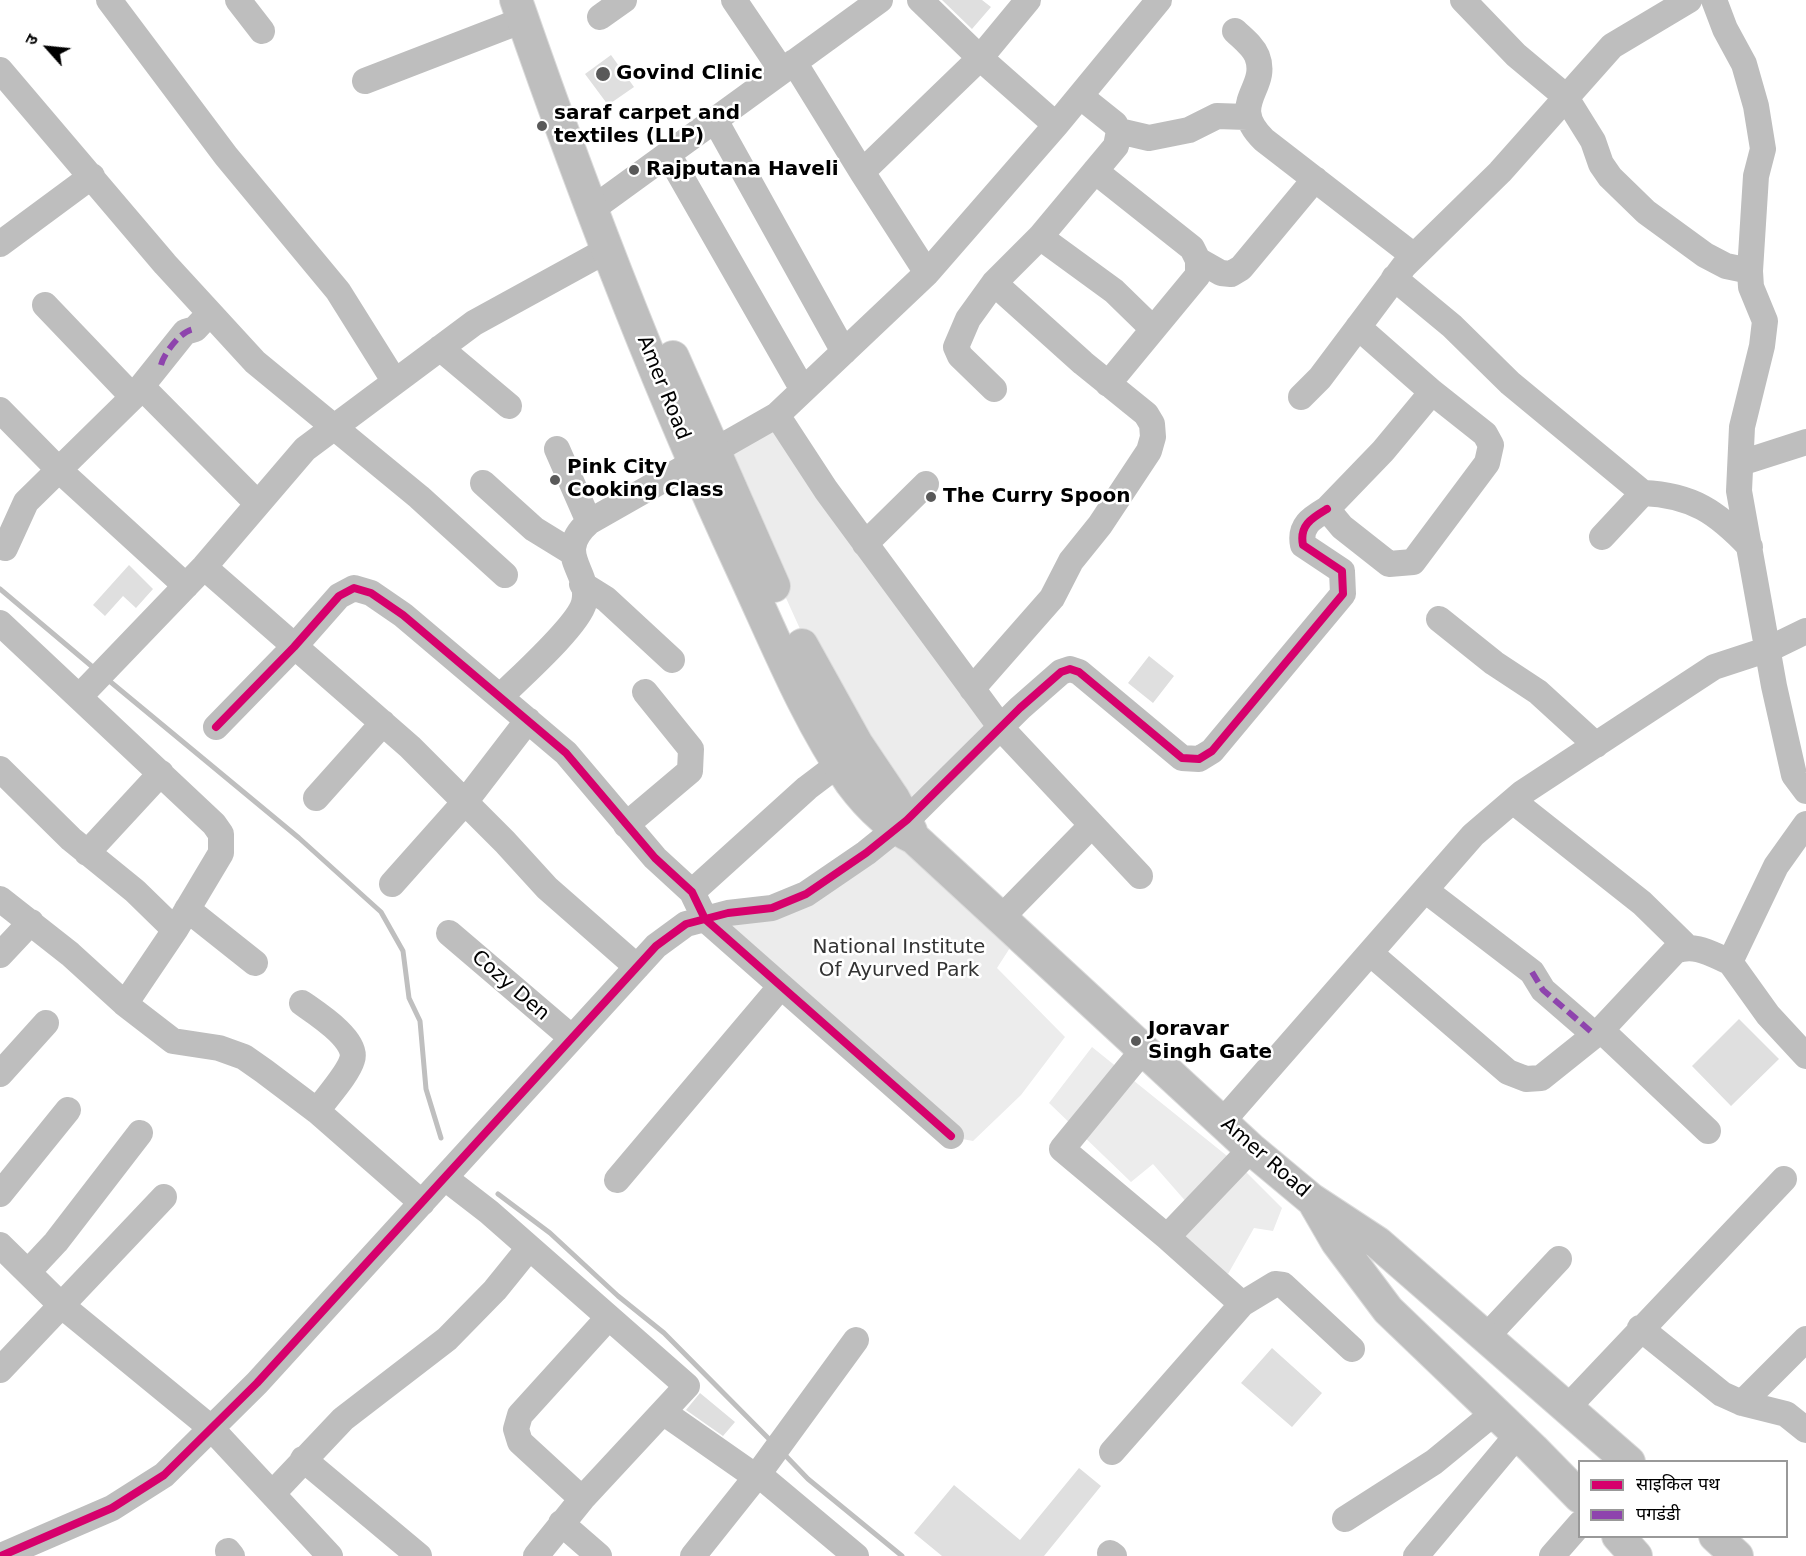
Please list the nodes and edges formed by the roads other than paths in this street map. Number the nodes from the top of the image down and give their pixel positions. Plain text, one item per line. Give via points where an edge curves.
1 (108, 0) edge
2 (238, 0) edge
3 (624, 0) edge
4 (734, 0) edge
5 (920, 0) edge
6 (1029, 0) edge
7 (1159, 0) edge
8 (1689, 0) edge
9 (1714, 0) edge
10 (864, 5) edge
11 (1478, 5) edge
12 (526, 7) edge
13 (600, 17) dead end
14 (262, 31) dead end
15 (1235, 31) dead end
16 (980, 58) junction
17 (788, 67) junction
18 (0, 70) edge
19 (365, 81) dead end
20 (1080, 96) junction
21 (1565, 96) junction
22 (1247, 117) junction
23 (715, 120) junction
24 (1056, 126) junction
25 (1119, 131) junction
26 (668, 154) junction
27 (1095, 171) junction
28 (862, 172) junction
29 (92, 176) junction
30 (1314, 179) junction
31 (599, 204) junction
32 (1040, 237) junction
33 (0, 244) edge
34 (608, 250) junction
35 (1414, 256) junction
36 (1198, 260) junction
37 (1750, 271) junction
38 (927, 273) junction
39 (1395, 278) junction
40 (994, 283) junction
41 (45, 305) dead end
42 (210, 313) junction
43 (1358, 327) junction
44 (1153, 329) junction
45 (440, 348) junction
46 (844, 352) junction
47 (395, 382) junction
48 (1108, 384) junction
49 (994, 389) dead end
50 (803, 390) junction
51 (137, 392) junction
52 (1432, 392) junction
53 (1301, 397) dead end
54 (509, 406) dead end
55 (0, 410) edge
56 (777, 415) junction
57 (335, 427) junction
58 (1806, 442) edge
59 (557, 449) dead end
60 (704, 458) junction
61 (1741, 463) junction
62 (59, 470) junction
63 (483, 483) dead end
64 (926, 484) dead end
65 (1643, 493) junction
66 (258, 504) junction
67 (1327, 509) junction
68 (589, 522) junction
69 (1602, 537) dead end
70 (865, 544) junction
71 (1750, 547) junction
72 (4, 548) dead end
73 (573, 553) junction
74 (204, 567) junction
75 (505, 575) dead end
76 (582, 584) junction
77 (186, 586) junction
78 (1438, 619) dead end
79 (0, 623) edge
80 (1806, 631) edge
81 (294, 647) junction
82 (1769, 649) junction
83 (672, 660) dead end
84 (88, 688) junction
85 (972, 689) junction
86 (645, 692) dead end
87 (500, 697) junction
88 (528, 720) junction
89 (383, 723) junction
90 (216, 727) dead end
91 (1002, 729) junction
92 (1596, 745) junction
93 (840, 763) junction
94 (0, 770) edge
95 (161, 773) junction
96 (1806, 791) edge
97 (316, 798) dead end
98 (1513, 801) junction
99 (465, 802) junction
100 (1806, 824) edge
101 (626, 825) junction
102 (1092, 825) junction
103 (905, 829) junction
104 (87, 853) junction
105 (1140, 876) dead end
106 (392, 884) dead end
107 (1425, 890) junction
108 (692, 892) junction
109 (0, 899) edge
110 (1000, 918) junction
111 (705, 919) junction
112 (181, 920) junction
113 (31, 922) junction
114 (449, 933) dead end
115 (1687, 947) junction
116 (1370, 953) junction
117 (0, 955) edge
118 (1730, 962) junction
119 (255, 963) dead end
120 (636, 967) junction
121 (781, 986) junction
122 (302, 1003) dead end
123 (125, 1004) junction
124 (46, 1023) dead end
125 (1598, 1032) junction
126 (572, 1038) junction
127 (1144, 1049) junction
128 (1806, 1056) edge
129 (0, 1074) edge
130 (68, 1110) dead end
131 (317, 1111) junction
132 (1222, 1122) junction
133 (1708, 1131) dead end
134 (140, 1133) dead end
135 (951, 1136) dead end
136 (1251, 1149) junction
137 (449, 1173) junction
138 (1784, 1179) dead end
139 (617, 1180) dead end
140 (0, 1194) edge
141 (164, 1197) dead end
142 (1311, 1198) junction
143 (422, 1203) junction
144 (1167, 1237) junction
145 (0, 1245) edge
146 (528, 1248) junction
147 (1559, 1259) dead end
148 (28, 1272) junction
149 (1242, 1304) junction
150 (61, 1305) junction
151 (608, 1318) junction
152 (1641, 1328) junction
153 (1486, 1337) junction
154 (1806, 1339) edge
155 (856, 1340) dead end
156 (1352, 1349) dead end
157 (0, 1370) edge
158 (1742, 1403) junction
159 (1567, 1408) junction
160 (663, 1412) junction
161 (1495, 1412) junction
162 (211, 1428) junction
163 (1806, 1430) edge
164 (1518, 1434) junction
165 (1112, 1452) dead end
166 (303, 1460) junction
167 (1628, 1460) edge
168 (760, 1471) junction
169 (273, 1493) junction
170 (1578, 1495) edge
171 (582, 1499) junction
172 (1345, 1519) dead end
173 (561, 1523) junction
174 (1578, 1526) edge
175 (1620, 1538) edge
176 (1717, 1538) edge
177 (0, 1556) edge
178 (330, 1556) edge
179 (419, 1556) edge
180 (536, 1556) edge
181 (599, 1556) edge
182 (693, 1556) edge
183 (856, 1556) edge
184 (1416, 1556) edge
185 (1552, 1556) edge
186 (1636, 1556) edge
187 (1737, 1556) edge

1 - 47 street via 226,156 338,291
2 - 14 street
3 - 13 street
4 - 17 street
5 - 16 street
6 - 16 street
7 - 20 street
8 - 21 street via 1612,46
9 - 37 street via 1744,64 1763,149 1756,176
10 - 17 street
11 - 21 street via 1516,55
12 - 19 street
12 - 31 main road, Amer Road
15 - 22 street via 1258,57
16 - 24 street
16 - 28 street
17 - 23 street
17 - 28 street
18 - 29 street
20 - 24 street
20 - 25 street
21 - 35 street via 1500,172
21 - 37 street via 1593,141 1600,164 1646,212 1705,255 1726,266
22 - 25 street via 1217,116 1189,130 1149,138
22 - 30 street via 1251,128
23 - 26 street
23 - 46 street
24 - 38 street
25 - 27 street via 1116,146
26 - 31 street
26 - 50 street
27 - 32 street
27 - 36 street via 1192,249
28 - 38 street
29 - 33 street
29 - 42 street
30 - 35 street
30 - 36 street via 1240,268 1231,274 1221,273
31 - 34 main road, Amer Road
31 - 60 main road, Amer Road
32 - 40 street
32 - 44 street via 1114,291
34 - 45 street via 474,323
34 - 60 main road, Amer Road
35 - 39 street
36 - 44 street via 1198,275
37 - 61 street via 1750,287 1765,321 1742,427
38 - 46 street
39 - 43 street
39 - 65 street via 1510,383
40 - 48 street
40 - 49 street via 968,319 956,347 960,356
41 - 51 street
42 - 51 street via 195,329 185,332
42 - 57 street via 255,362
43 - 52 street
43 - 53 street
44 - 48 street
45 - 47 street
45 - 54 street
46 - 50 street
47 - 57 street
48 - 85 street via 1146,414 1153,436 1149,452 1071,561 1052,598
50 - 56 street
51 - 62 street
51 - 66 street
52 - 67 street
52 - 67 street via 1485,434 1491,445 1487,463 1413,562 1389,564 1342,527
55 - 62 street
56 - 60 street
56 - 70 street
57 - 66 street via 305,449
57 - 75 street via 419,496
58 - 61 street
59 - 68 street
60 - 68 street
60 - 93 main road, Amer Road via 769,627
60 - 103 main road, Amer Road via 811,665
61 - 71 street via 1739,491
62 - 72 street via 26,502
62 - 77 street
63 - 73 street via 534,529
64 - 70 street
65 - 69 street
65 - 71 street via 1668,494 1702,505 1729,524
66 - 74 street
67 - 91 street via 1313,518 1301,534 1303,544 1342,571 1343,594 1212,751 1199,759 1182,758 1079,672 1070,669 1020,708
68 - 73 street via 574,541
70 - 85 street
71 - 82 street
73 - 76 street
74 - 77 street
74 - 81 street
76 - 83 street via 606,600
76 - 87 street via 584,604 575,621
77 - 84 street
78 - 92 street via 1538,692
79 - 84 street
80 - 82 street
81 - 87 street via 339,596 354,588 371,593 403,615
81 - 89 street
81 - 90 street
82 - 92 street via 1714,667
82 - 96 street via 1794,775
84 - 95 street
85 - 91 street
86 - 101 street via 691,749 690,771
87 - 88 street
88 - 99 street
88 - 101 street via 566,753
89 - 97 street
89 - 99 street
91 - 102 street
91 - 103 street
92 - 98 street
93 - 103 main road, Amer Road via 870,806
93 - 108 street
94 - 104 street
95 - 104 street
95 - 112 street via 221,834 221,853
98 - 107 street via 1473,835
98 - 115 street via 1642,903
99 - 106 street
99 - 120 street via 547,888
100 - 118 street via 1776,866
101 - 108 street
102 - 105 street
102 - 110 street
103 - 110 main road, Amer Road
103 - 111 street via 806,894 772,908
104 - 112 street via 135,891
107 - 116 street
107 - 125 street via 1532,972 1543,990
108 - 111 street
109 - 113 street
110 - 127 main road, Amer Road
111 - 120 street via 686,924
111 - 121 street
112 - 119 street
112 - 123 street
113 - 117 street
113 - 123 street
114 - 126 street, Cozy Den
115 - 118 street
115 - 125 street via 1675,951
116 - 125 street via 1508,1072 1526,1079 1541,1078
116 - 132 street
118 - 128 street via 1768,1015
120 - 126 street
121 - 135 street
121 - 139 street
122 - 131 street via 333,1026 352,1050 352,1060
123 - 131 street via 173,1041 219,1048 244,1057
124 - 129 street
125 - 133 street
126 - 137 street
127 - 132 main road, Amer Road
127 - 144 street via 1062,1149
130 - 140 street
131 - 143 street
132 - 136 main road, Amer Road
134 - 148 street
136 - 142 main road, Amer Road
136 - 144 street
137 - 143 street
137 - 146 street
138 - 152 street
141 - 150 street
142 - 153 main road, Amer Road via 1378,1243
142 - 161 main road via 1337,1242 1388,1310
143 - 162 street
144 - 149 street
145 - 148 street
146 - 151 street
146 - 166 street via 495,1290 447,1339 343,1419
147 - 153 street
148 - 150 street
149 - 156 street via 1275,1284 1283,1285
149 - 165 street
150 - 157 street
150 - 162 street
151 - 160 street via 687,1386
151 - 171 street via 520,1415 516,1429 520,1442
152 - 158 street via 1722,1394
152 - 159 street
153 - 159 main road, Amer Road
154 - 158 street
155 - 168 street
158 - 163 street via 1786,1414
159 - 167 main road, Amer Road
160 - 168 street
160 - 171 street
161 - 164 main road
161 - 172 street via 1434,1462
162 - 169 street
162 - 177 street via 164,1475 112,1508
164 - 170 main road
164 - 184 street
166 - 169 street
166 - 179 street
168 - 182 street
168 - 183 street
169 - 178 street
171 - 173 street
173 - 180 street
173 - 181 street
174 - 185 street
175 - 186 main road
176 - 187 main road

